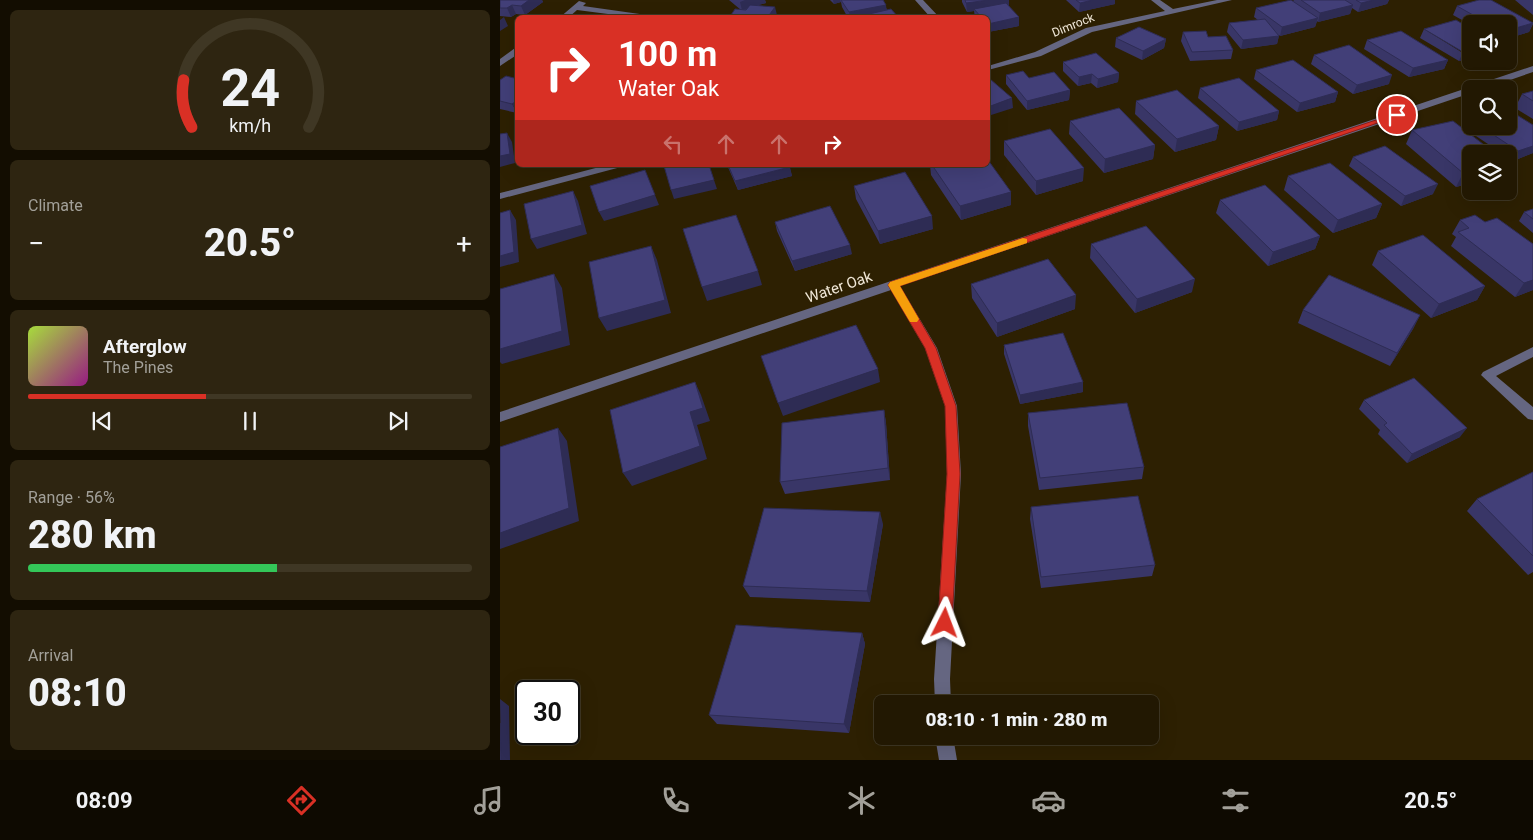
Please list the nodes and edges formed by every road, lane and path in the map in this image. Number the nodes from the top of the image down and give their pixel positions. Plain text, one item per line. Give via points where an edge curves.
1 (586, 0) edge
2 (919, 0) edge
3 (1155, 0) edge
4 (1228, 0) edge
5 (577, 8) junction
6 (1172, 12) junction
7 (567, 15) edge
8 (638, 15) edge
9 (933, 15) edge
10 (515, 52) edge
11 (500, 63) edge
12 (990, 67) edge
13 (1533, 69) edge
14 (1501, 80) edge
15 (1462, 93) edge
16 (610, 167) edge
17 (500, 196) edge
18 (894, 285) junction
19 (1533, 352) edge
20 (1533, 415) edge
21 (500, 417) edge
22 (943, 695) edge
23 (946, 745) edge
24 (948, 760) edge

1 - 5 street
2 - 9 street
3 - 6 street
4 - 6 street, Dimrock
5 - 7 street
5 - 8 street
6 - 12 street, Dimrock via 1089,30 1038,54
10 - 11 street
13 - 14 street
15 - 18 street, Water Oak
16 - 17 street
18 - 21 street, Water Oak
18 - 22 street via 931,348 951,406 954,474
19 - 20 street via 1487,375
23 - 24 street

